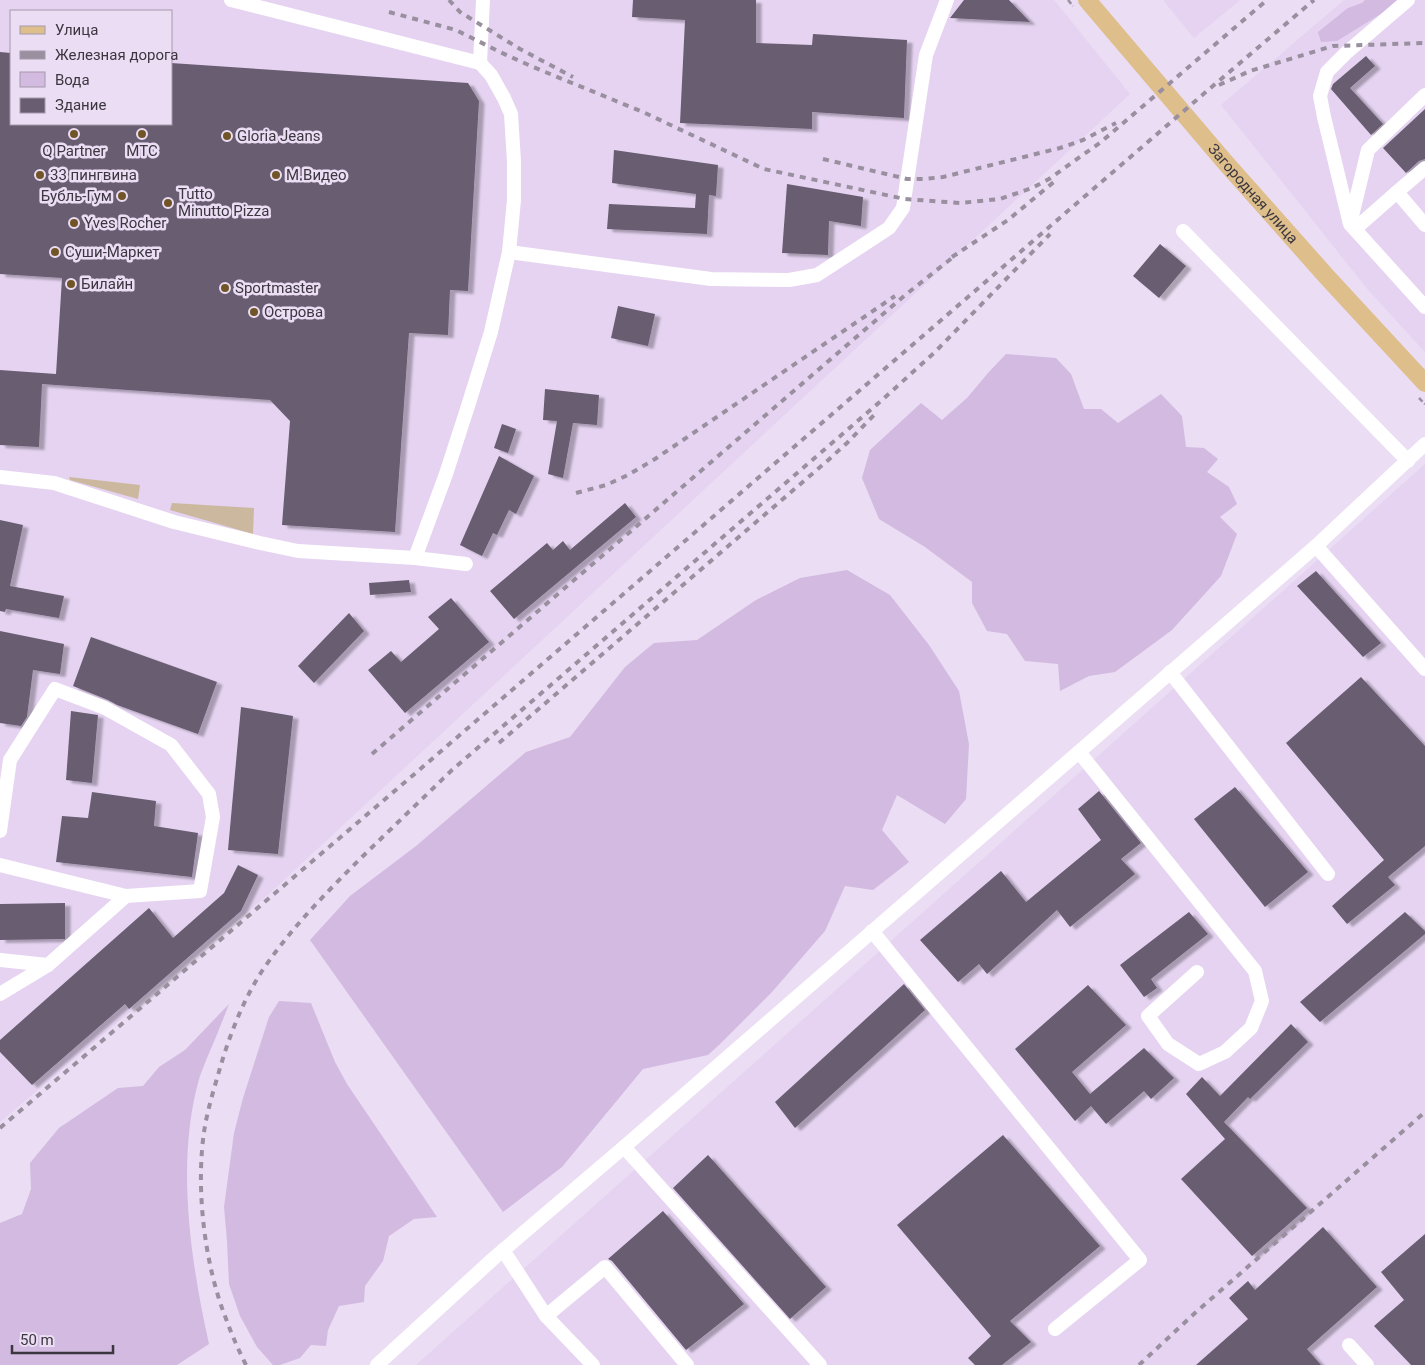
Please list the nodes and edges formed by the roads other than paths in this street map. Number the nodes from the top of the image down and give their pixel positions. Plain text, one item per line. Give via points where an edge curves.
1 (231, 0) edge
2 (483, 0) edge
3 (947, 0) edge
4 (1087, 0) edge
5 (1408, 0) edge
6 (480, 64) junction
7 (1425, 95) edge
8 (1425, 168) edge
9 (1397, 192) junction
10 (1425, 225) edge
11 (1353, 226) junction
12 (1183, 231) dead end
13 (509, 252) junction
14 (1425, 307) edge
15 (1425, 382) edge
16 (1425, 444) edge
17 (1408, 461) junction
18 (0, 477) edge
19 (1316, 546) junction
20 (415, 558) junction
21 (466, 564) dead end
22 (1425, 669) edge
23 (1170, 672) junction
24 (1079, 752) junction
25 (0, 831) edge
26 (0, 866) edge
27 (1328, 874) dead end
28 (126, 896) junction
29 (872, 932) junction
30 (0, 960) edge
31 (48, 965) junction
32 (1197, 972) dead end
33 (0, 994) edge
34 (624, 1147) junction
35 (503, 1250) junction
36 (546, 1316) junction
37 (1055, 1329) dead end
38 (1349, 1345) dead end
39 (377, 1365) edge
40 (593, 1365) edge
41 (687, 1365) edge
42 (820, 1365) edge
43 (1367, 1365) edge

1 - 6 street
2 - 6 street
3 - 13 street via 926,55 903,208 889,228 817,275 789,280 711,279
4 - 15 main road, Загородная улица via 1224,161
5 - 11 street via 1327,72 1320,96
6 - 13 street via 491,75 511,114 514,200
7 - 11 street via 1368,150
8 - 9 street
9 - 10 street
9 - 11 street
11 - 14 street
12 - 17 street
13 - 20 street via 491,332 446,474
16 - 17 street
17 - 19 street
18 - 20 street via 54,483 174,522 298,551
19 - 22 street
19 - 23 street
20 - 21 street
23 - 24 street
23 - 27 street
24 - 29 street
24 - 32 street via 1255,971 1262,1001 1251,1028 1225,1052 1199,1064 1168,1044 1148,1016
25 - 28 street via 10,760 54,690 104,708 171,745 209,794 213,817 200,891
26 - 28 street
28 - 31 street
29 - 34 street
29 - 37 street via 1140,1260
30 - 31 street
31 - 33 street
34 - 35 street
34 - 42 street
35 - 36 street
35 - 39 street
36 - 40 street
36 - 41 street via 605,1267
38 - 43 street

